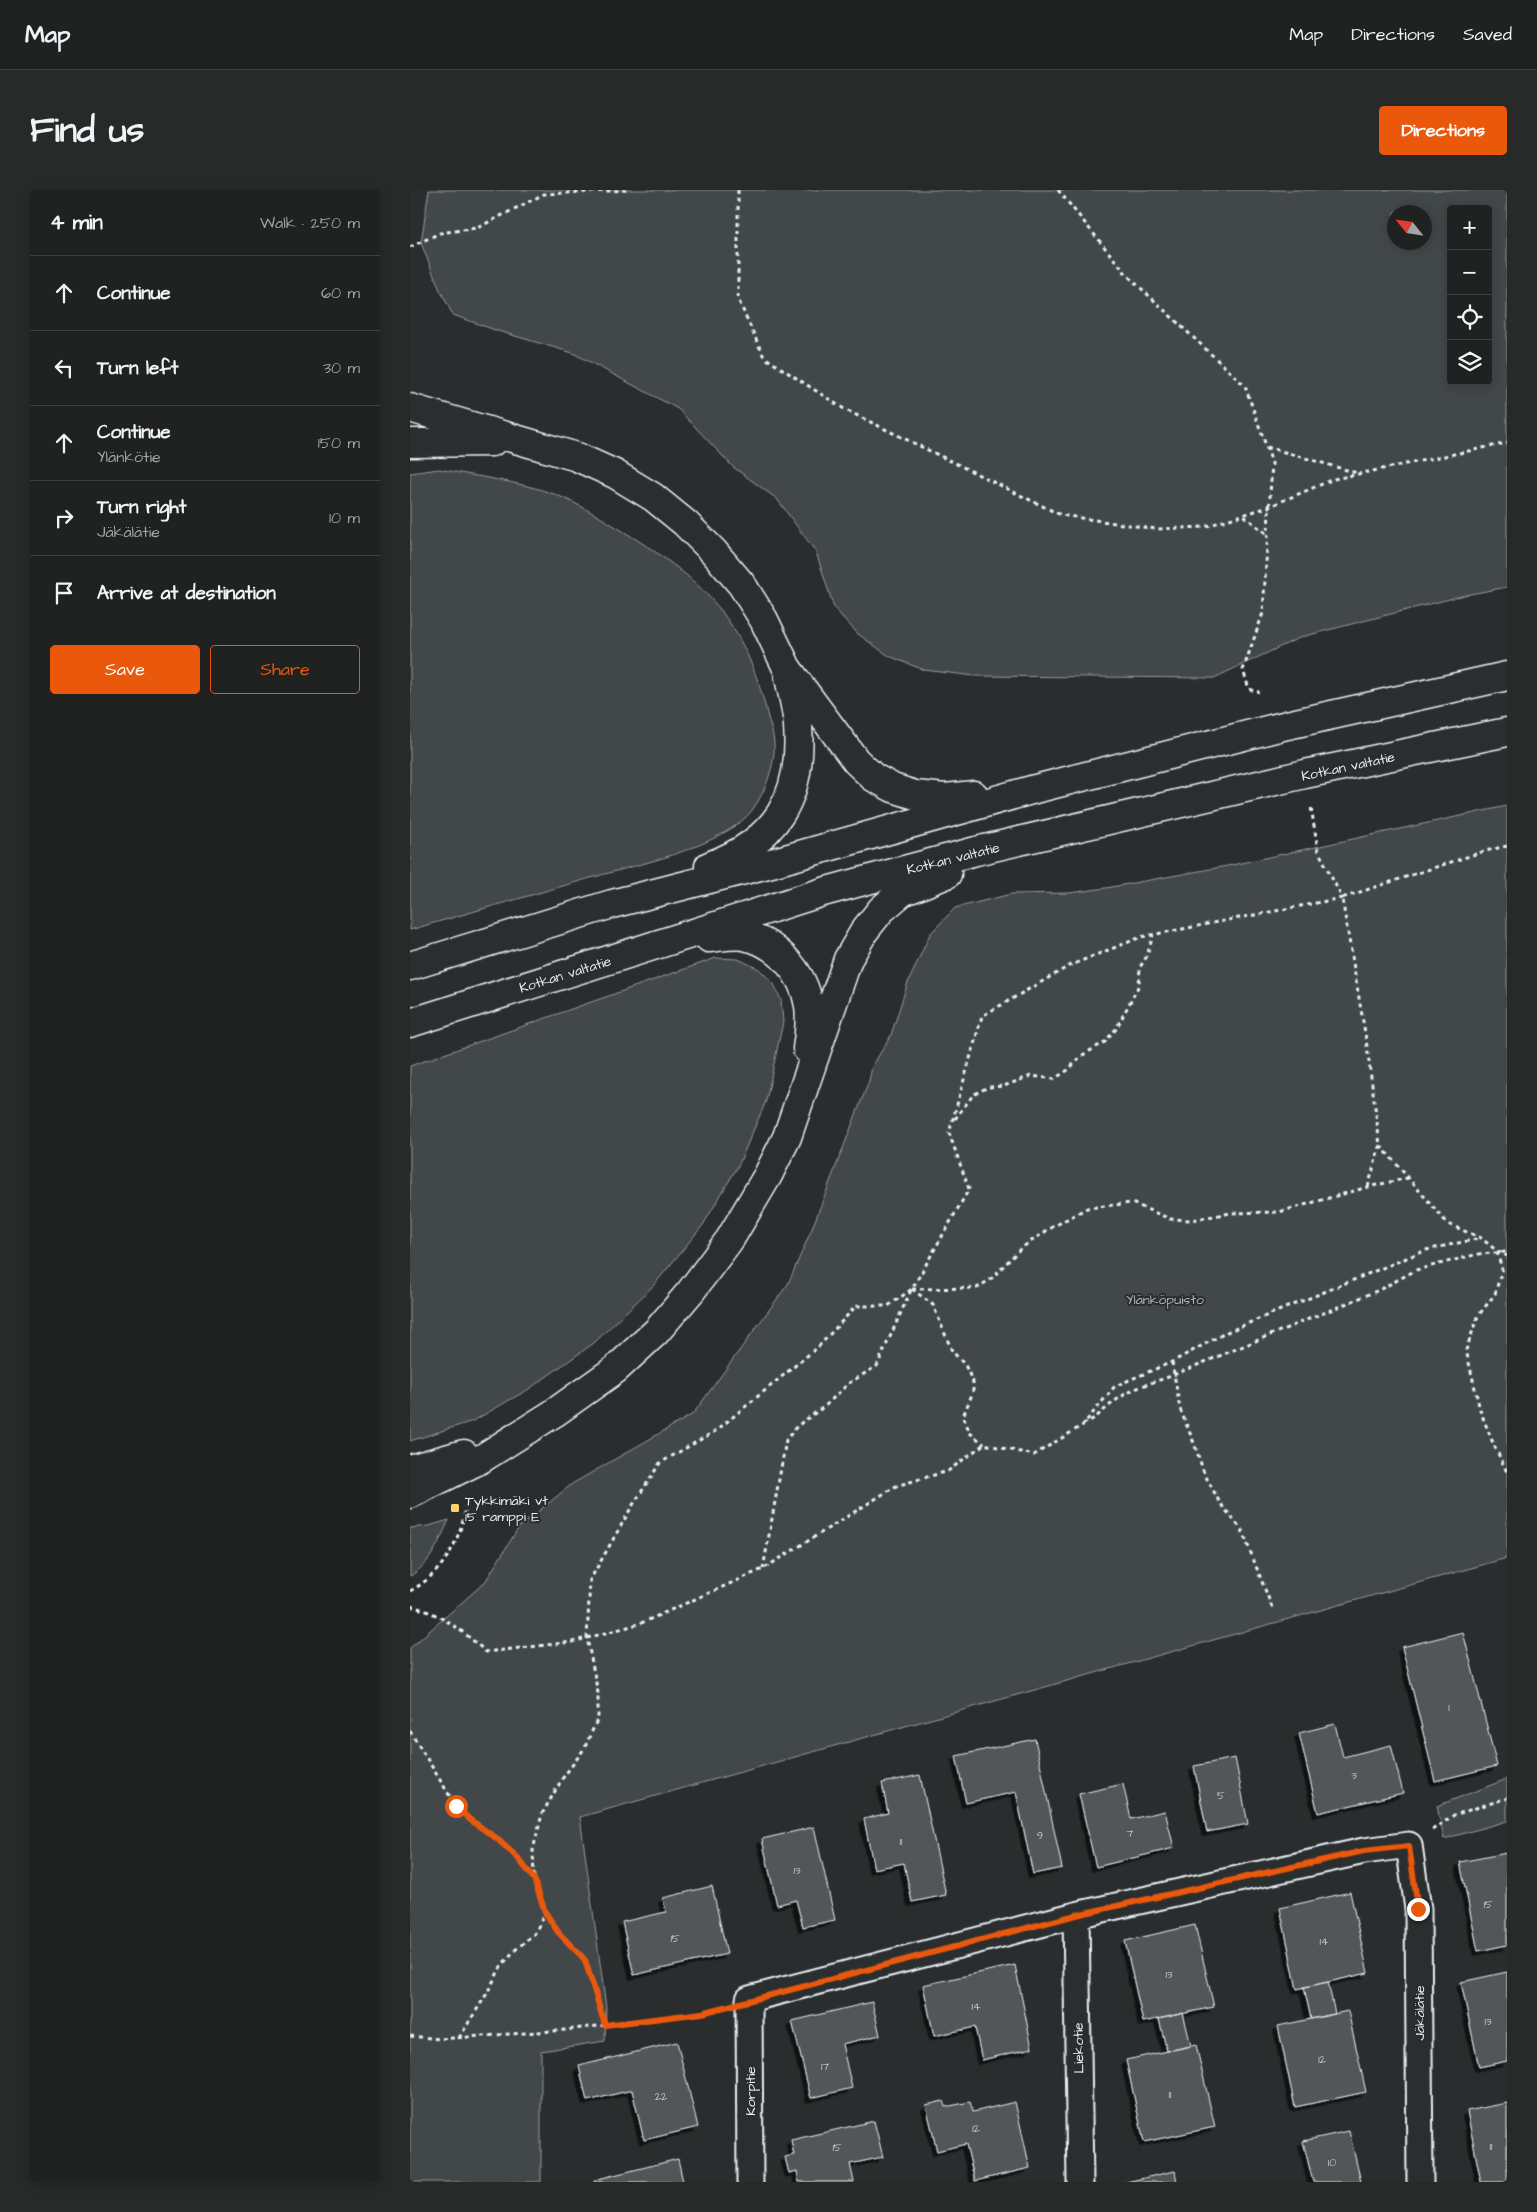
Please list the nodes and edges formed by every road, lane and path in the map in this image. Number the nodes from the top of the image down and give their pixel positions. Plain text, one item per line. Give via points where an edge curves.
1 (630, 190) edge
2 (738, 190) edge
3 (1058, 190) edge
4 (410, 247) edge
5 (410, 408) edge
6 (1507, 443) edge
7 (410, 444) edge
8 (1266, 446) junction
9 (539, 447) junction
10 (1358, 474) junction
11 (1268, 507) junction
12 (1243, 515) junction
13 (1267, 534) junction
14 (787, 668) junction
15 (1507, 676) edge
16 (1259, 692) dead end
17 (1507, 732) edge
18 (1035, 789) junction
19 (1311, 806) dead end
20 (1088, 826) junction
21 (1507, 846) edge
22 (1342, 898) junction
23 (612, 904) junction
24 (1153, 935) junction
25 (651, 947) junction
26 (410, 966) edge
27 (410, 1023) edge
28 (804, 1088) junction
29 (953, 1121) junction
30 (1380, 1145) junction
31 (1408, 1178) junction
32 (1368, 1187) junction
33 (1480, 1238) junction
34 (1497, 1251) junction
35 (1507, 1252) edge
36 (1507, 1256) edge
37 (912, 1289) junction
38 (1172, 1362) junction
39 (1174, 1374) junction
40 (554, 1413) junction
41 (1083, 1425) junction
42 (984, 1444) junction
43 (410, 1468) edge
44 (1507, 1472) edge
45 (410, 1494) edge
46 (467, 1502) dead end
47 (763, 1568) junction
48 (410, 1591) edge
49 (410, 1606) edge
50 (1273, 1610) dead end
51 (587, 1638) junction
52 (410, 1731) edge
53 (1507, 1798) edge
54 (1409, 1846) junction
55 (534, 1879) junction
56 (545, 1912) junction
57 (1076, 1915) junction
58 (749, 1999) junction
59 (605, 2025) junction
60 (410, 2036) edge
61 (459, 2038) junction
62 (750, 2182) edge
63 (1080, 2182) edge
64 (1420, 2182) edge

1 - 4 path via 544,194 477,228 440,233
2 - 12 path via 738,299 764,357 828,399 1061,515 1156,529 1204,527
3 - 8 path via 1128,276 1245,386
5 - 9 highway
6 - 10 path
7 - 9 highway via 490,442
8 - 10 path
8 - 11 path via 1272,463
9 - 14 highway via 615,474 653,497 685,523 742,585 764,620
10 - 11 path via 1334,479
11 - 12 path
11 - 13 path
12 - 13 path
13 - 16 path via 1263,613 1243,670 1249,689
14 - 18 highway via 856,761 873,777 893,788 915,795 945,798
14 - 23 highway via 798,725 798,757 793,788 783,810 767,832 747,848 720,862
15 - 18 highway via 1286,725
17 - 20 highway, Kotkan valtatie via 1305,774
18 - 23 highway
19 - 22 path via 1318,850
20 - 25 highway, Kotkan valtatie via 884,875
20 - 28 highway via 926,881 902,892 882,910 865,930 848,959
21 - 22 path
22 - 24 path
22 - 30 path
23 - 26 highway
24 - 29 path via 1071,965 982,1016
24 - 29 path via 1140,967 1138,985 1116,1029 1105,1042 1080,1056 1068,1070 1054,1079 1031,1076 1004,1086 988,1087 973,1095
25 - 27 highway, Kotkan valtatie
25 - 28 highway via 743,936 763,942 780,954 795,970 809,1006
28 - 40 highway via 787,1137 768,1175 730,1238 691,1291 656,1332 616,1369
29 - 37 path via 949,1133 969,1189
30 - 31 path
30 - 32 path
31 - 32 path
31 - 33 path via 1448,1224
32 - 37 path via 1279,1212 1230,1213 1192,1220 1170,1219 1132,1203 1087,1208 1020,1249 991,1279 976,1288
33 - 34 path
33 - 38 path via 1426,1250 1227,1332
34 - 35 path
34 - 36 path
34 - 39 path via 1416,1270 1379,1290
34 - 44 path via 1502,1270 1495,1294 1478,1316 1466,1350 1480,1410
37 - 42 path via 933,1305 952,1351 965,1365 973,1382 974,1392 963,1416 970,1433
37 - 47 path via 877,1366 849,1383 797,1426 786,1440
37 - 51 path via 888,1306 856,1306 819,1346 717,1430 660,1463 590,1580
38 - 39 path
38 - 41 path via 1115,1386
39 - 41 path via 1135,1388
39 - 50 path via 1180,1409 1204,1473 1220,1503 1242,1530
40 - 43 highway via 489,1445 451,1459
40 - 45 highway via 481,1459
41 - 42 path via 1034,1455
42 - 47 path via 948,1471 896,1486
46 - 48 path via 456,1544 440,1568
47 - 51 path via 639,1624
49 - 51 path via 427,1610 459,1628 486,1652
51 - 55 path via 598,1693 598,1718 584,1749 542,1814 532,1850
52 - 55 path via 456,1806 518,1858
53 - 54 path via 1454,1815
54 - 57 street via 1364,1851
54 - 64 street, Jäkälätie via 1418,1909
55 - 56 path
56 - 59 path via 558,1932 585,1960
56 - 61 path via 535,1933 502,1965
57 - 58 street
57 - 63 street, Liekotie
58 - 59 path via 702,2013
58 - 62 street, Korpitie
59 - 61 path
60 - 61 path

